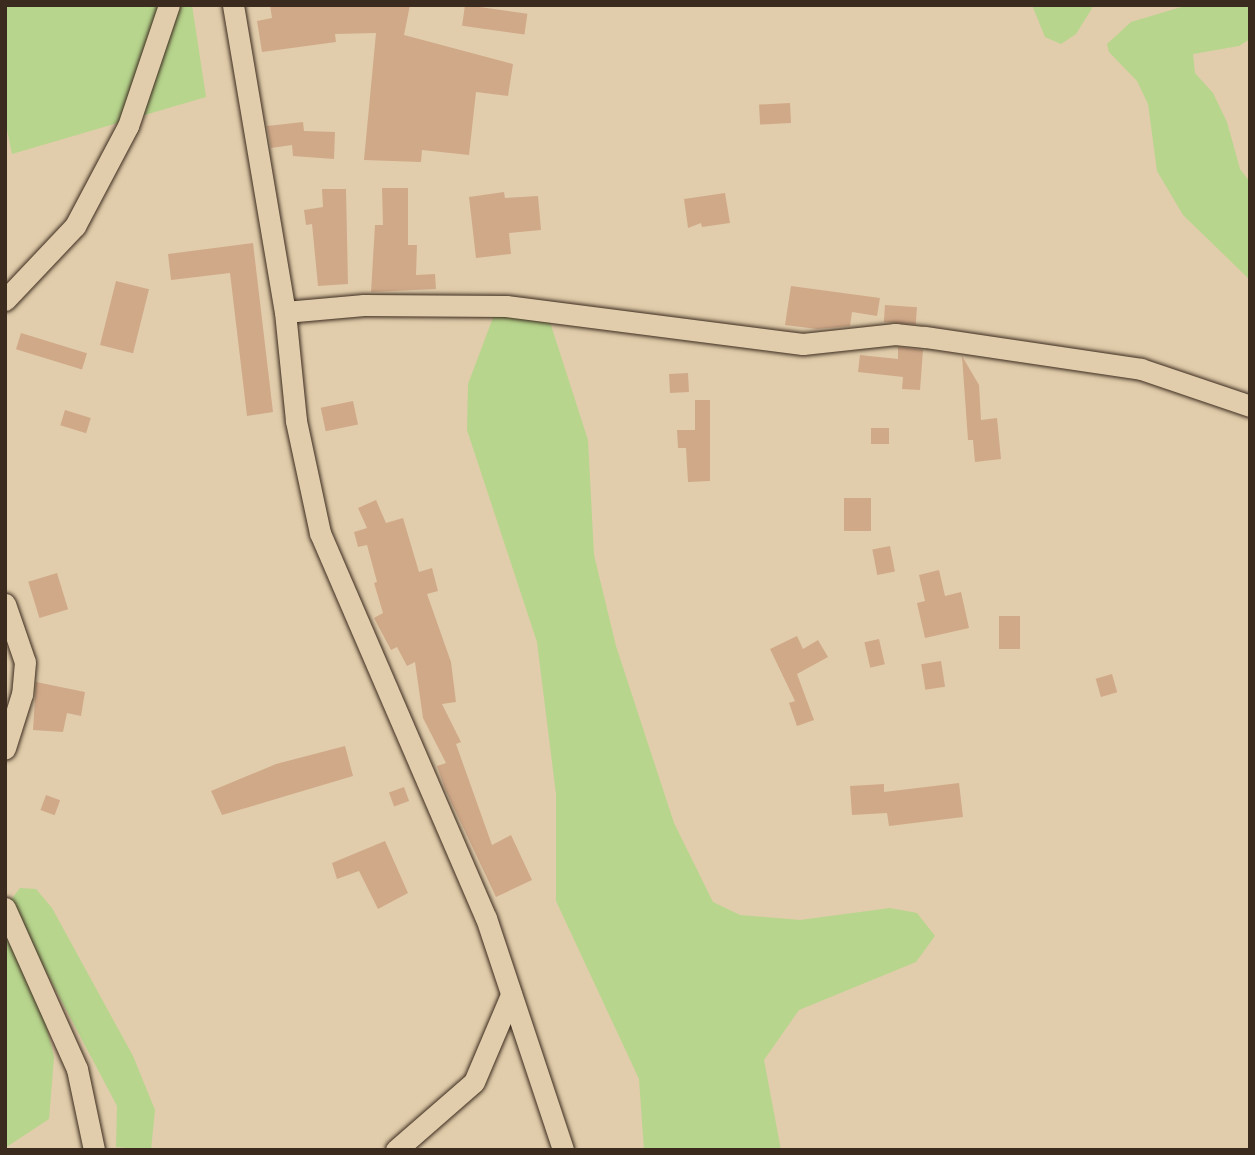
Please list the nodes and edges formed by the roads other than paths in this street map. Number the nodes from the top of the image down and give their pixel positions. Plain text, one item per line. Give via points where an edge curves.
1 (169, 5) edge
2 (233, 5) edge
3 (5, 300) edge
4 (285, 312) junction
5 (1250, 406) edge
6 (5, 604) edge
7 (5, 748) edge
8 (5, 908) edge
9 (511, 995) junction
10 (564, 1148) edge
11 (94, 1150) edge
12 (396, 1150) edge

1 - 3 street via 128,126 75,226
2 - 4 street
4 - 5 street via 364,304 506,306 803,344 895,334 1141,369
4 - 9 street via 296,421 320,533 486,918
6 - 7 street via 25,662 22,694
8 - 11 street via 77,1069
9 - 10 street
9 - 12 street via 474,1082

